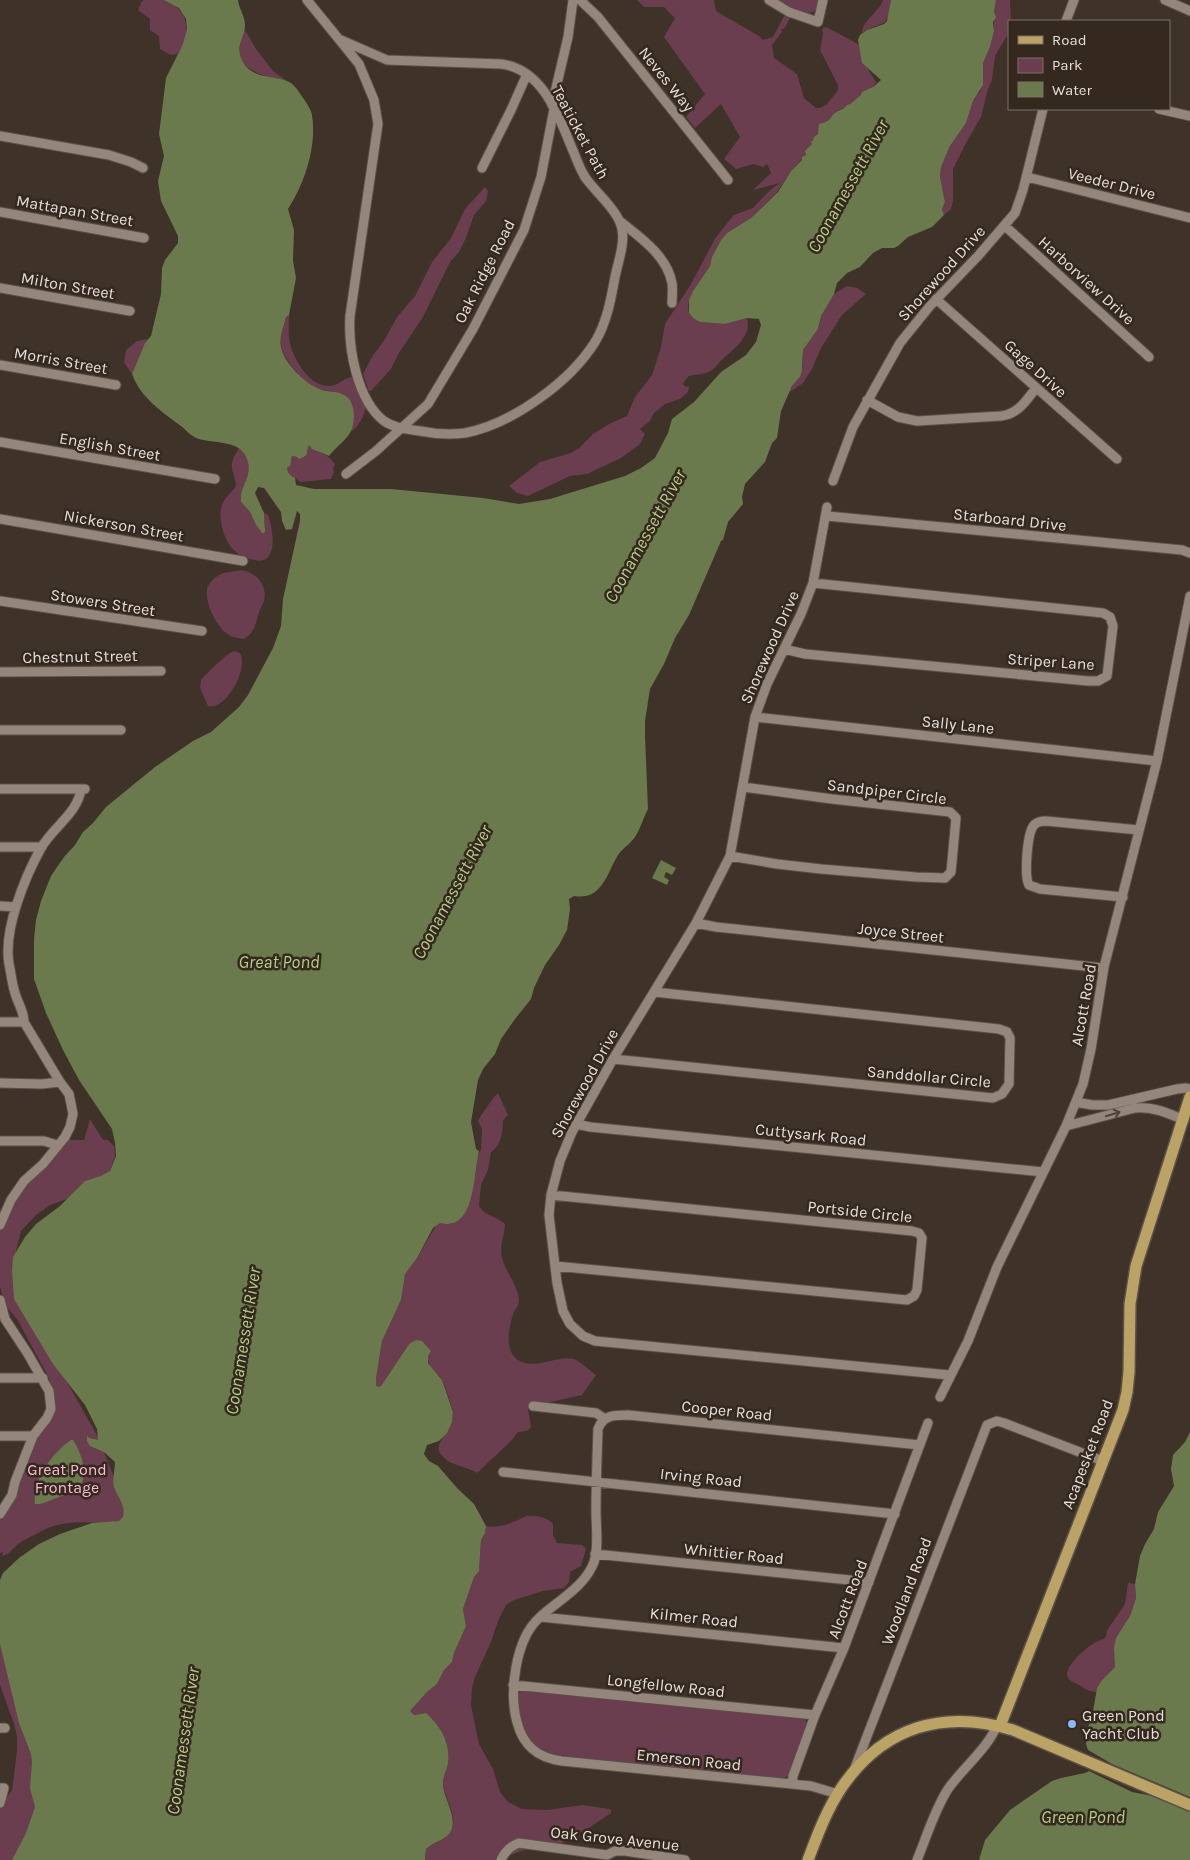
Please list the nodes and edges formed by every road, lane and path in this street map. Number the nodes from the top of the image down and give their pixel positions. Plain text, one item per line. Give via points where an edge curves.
1 (307, 0) edge
2 (573, 0) edge
3 (580, 0) edge
4 (770, 0) edge
5 (823, 0) edge
6 (1074, 0) edge
7 (1165, 0) edge
8 (1190, 11) edge
9 (1066, 20) edge
10 (339, 39) junction
11 (526, 74) junction
12 (553, 107) junction
13 (1043, 110) edge
14 (1163, 110) edge
15 (1190, 116) edge
16 (0, 136) edge
17 (143, 168) dead end
18 (482, 168) dead end
19 (1027, 176) junction
20 (728, 180) dead end
21 (0, 212) edge
22 (1190, 218) edge
23 (620, 222) junction
24 (1005, 226) junction
25 (144, 238) dead end
26 (0, 288) edge
27 (936, 299) junction
28 (672, 303) dead end
29 (130, 311) dead end
30 (1149, 357) dead end
31 (0, 365) edge
32 (116, 385) dead end
33 (1036, 388) junction
34 (868, 400) junction
35 (402, 428) junction
36 (0, 442) edge
37 (1116, 459) dead end
38 (346, 474) dead end
39 (215, 479) dead end
40 (834, 480) dead end
41 (827, 512) joint
42 (0, 519) edge
43 (1190, 553) edge
44 (243, 561) dead end
45 (814, 583) junction
46 (1190, 596) edge
47 (0, 601) edge
48 (202, 632) dead end
49 (784, 649) junction
50 (161, 671) dead end
51 (0, 672) edge
52 (755, 718) junction
53 (0, 730) edge
54 (121, 730) dead end
55 (1157, 761) junction
56 (743, 787) junction
57 (0, 789) edge
58 (1139, 830) junction
59 (0, 847) edge
60 (42, 847) junction
61 (730, 856) junction
62 (1123, 896) junction
63 (0, 906) edge
64 (16, 907) junction
65 (696, 923) junction
66 (4, 964) edge
67 (1103, 968) junction
68 (654, 992) junction
69 (0, 1022) edge
70 (24, 1022) junction
71 (613, 1059) junction
72 (60, 1082) junction
73 (0, 1083) edge
74 (1190, 1089) edge
75 (1190, 1098) edge
76 (1076, 1102) junction
77 (1184, 1120) junction
78 (577, 1124) junction
79 (1066, 1126) junction
80 (0, 1141) edge
81 (57, 1145) junction
82 (1043, 1172) junction
83 (551, 1195) junction
84 (0, 1200) edge
85 (11, 1200) junction
86 (0, 1225) edge
87 (555, 1266) junction
88 (0, 1300) edge
89 (3, 1318) edge
90 (949, 1375) junction
91 (0, 1378) edge
92 (43, 1378) junction
93 (940, 1397) dead end
94 (533, 1406) dead end
95 (605, 1419) junction
96 (928, 1423) dead end
97 (0, 1436) edge
98 (33, 1436) junction
99 (920, 1445) junction
100 (1103, 1461) junction
101 (503, 1472) dead end
102 (596, 1481) junction
103 (0, 1496) edge
104 (12, 1496) junction
105 (0, 1514) edge
106 (895, 1514) junction
107 (595, 1554) junction
108 (869, 1582) junction
109 (541, 1616) junction
110 (844, 1648) junction
111 (513, 1685) junction
112 (815, 1716) junction
113 (998, 1726) junction
114 (852, 1774) junction
115 (792, 1784) junction
116 (2, 1788) edge
117 (838, 1794) junction
118 (0, 1803) edge
119 (1190, 1805) edge
120 (605, 1858) edge
121 (501, 1860) edge
122 (685, 1860) edge
123 (808, 1860) edge
124 (917, 1860) edge

1 - 10 street, Teaticket Path
2 - 12 street, Oak Ridge Road
3 - 20 street, Neves Way via 598,17
4 - 5 street via 789,12 818,22
6 - 9 street
7 - 8 street
10 - 11 street, Teaticket Path via 386,60 501,64
10 - 35 street, Teaticket Path via 359,64 374,100 378,124 350,316 351,343 356,371 369,403 383,420
11 - 12 street, Teaticket Path
11 - 18 street
12 - 23 street, Teaticket Path via 583,174
12 - 35 street, Oak Ridge Road via 541,177 524,230 441,383 428,404
13 - 19 street, Shorewood Drive
14 - 15 street
16 - 17 street via 109,155
19 - 22 street, Veeder Drive
19 - 24 street, Shorewood Drive via 1017,208
21 - 25 street, Mattapan Street
23 - 28 street via 653,250 666,268 672,284
23 - 35 street, Teaticket Path via 622,239 603,325 569,375 524,408 482,428 449,434
24 - 27 street, Shorewood Drive
24 - 30 street, Harborview Drive
26 - 29 street, Milton Street
27 - 33 street, Gage Drive
27 - 34 street, Shorewood Drive via 900,343
31 - 32 street, Morris Street
33 - 34 street via 1018,410 1001,416 917,421 898,417
33 - 37 street, Gage Drive
34 - 40 street, Shorewood Drive via 853,427
35 - 38 street, Oak Ridge Road
36 - 39 street, English Street
41 - 43 street, Starboard Drive
41 - 45 street, Shorewood Drive
42 - 44 street, Nickerson Street
45 - 49 street, Shorewood Drive
45 - 49 street, Striper Lane via 1103,613 1110,617 1113,626 1108,671 1102,680 1093,682 805,654
46 - 55 street, Alcott Road
47 - 48 street, Stowers Street
49 - 52 street, Shorewood Drive
50 - 51 street, Chestnut Street
52 - 55 street, Sally Lane
52 - 56 street, Shorewood Drive
53 - 54 street
55 - 58 street, Alcott Road
56 - 61 street, Shorewood Drive
56 - 61 street, Sandpiper Circle via 950,812 956,818 951,872 945,878 916,877 786,865
57 - 60 street via 84,789 77,804
58 - 62 street, Alcott Road
58 - 62 street via 1046,820 1037,822 1030,834 1026,876 1029,885 1040,889
59 - 60 street
60 - 64 street
61 - 65 street, Shorewood Drive
62 - 67 street, Alcott Road
63 - 64 street
64 - 66 street
65 - 67 street, Joyce Street via 716,928
65 - 68 street, Shorewood Drive
66 - 70 street via 24,1014
67 - 76 street, Alcott Road via 1088,1063
68 - 71 street, Shorewood Drive
68 - 71 street, Sanddollar Circle via 999,1028 1010,1038 1009,1084 1002,1094 993,1098
69 - 70 street
70 - 72 street
71 - 78 street, Shorewood Drive
72 - 73 street
72 - 81 street via 69,1094 72,1114 70,1127
74 - 76 street via 1108,1105
75 - 77 main road, Acapesket Road
76 - 79 street, Alcott Road
79 -> 77 street via 1143,1107
77 - 100 main road, Acapesket Road via 1136,1266 1131,1295 1127,1392
78 - 82 street, Cuttysark Road
78 - 83 street, Shorewood Drive via 564,1151
79 - 82 street, Alcott Road
80 - 81 street via 44,1141
81 - 85 street
82 - 90 street, Alcott Road via 997,1267 968,1341
83 - 87 street, Shorewood Drive via 549,1227
83 - 87 street, Portside Circle via 912,1231 922,1238 917,1290 907,1300
84 - 85 street
85 - 86 street
87 - 90 street, Shorewood Drive via 563,1311 570,1324 583,1336 595,1341
88 - 89 street
89 - 92 street
90 - 93 street, Alcott Road
91 - 92 street
92 - 98 street via 49,1391 51,1409
94 - 95 street, Cooper Road via 596,1413
95 - 99 street, Cooper Road via 611,1415 628,1415
95 - 102 street via 598,1429
96 - 99 street, Alcott Road
97 - 98 street
98 - 104 street
99 - 106 street, Alcott Road
100 - 113 main road, Acapesket Road
100 - 114 street, Woodland Road via 1004,1423 987,1425
101 - 102 street, Irving Road
102 - 106 street, Irving Road
102 - 107 street
103 - 104 street
104 - 105 street
106 - 108 street, Alcott Road
107 - 108 street, Whittier Road
107 - 109 street via 584,1578
108 - 110 street, Alcott Road
109 - 110 street, Kilmer Road
109 - 111 street via 523,1645
110 - 112 street, Alcott Road
111 - 112 street, Longfellow Road
111 - 115 street, Emerson Road via 519,1729 527,1744 551,1760
112 - 115 street, Alcott Road
113 - 114 main road via 960,1720 913,1729 882,1747
113 - 119 main road
113 - 124 street via 947,1791
114 - 117 main road
115 - 117 street, Emerson Road
116 - 118 street
117 - 123 main road
120 - 121 street, Oak Grove Avenue via 519,1843 511,1845
120 - 122 street, Oak Grove Avenue via 615,1851 625,1851

